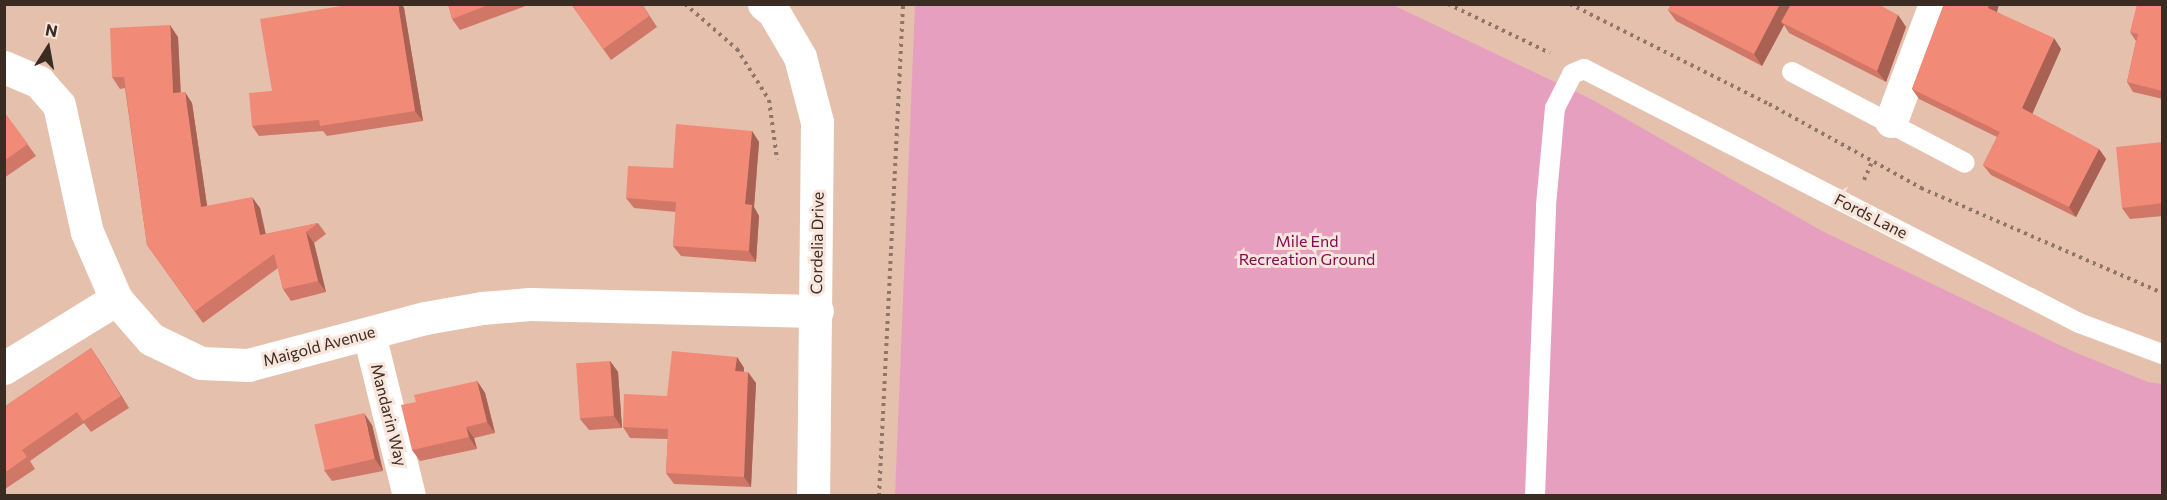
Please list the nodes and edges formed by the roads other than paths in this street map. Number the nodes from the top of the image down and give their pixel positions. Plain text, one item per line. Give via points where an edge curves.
1 (764, 4) edge
2 (1935, 4) edge
3 (4, 67) edge
4 (1792, 72) dead end
5 (1891, 121) junction
6 (1965, 163) dead end
7 (116, 298) junction
8 (817, 311) junction
9 (369, 334) junction
10 (2163, 354) edge
11 (4, 369) edge
12 (409, 495) edge
13 (813, 495) edge
14 (1535, 495) edge

1 - 8 street, Cordelia Drive via 778,18 800,57 818,122
2 - 5 street
3 - 7 street, Maigold Avenue via 39,82 58,105 87,232
4 - 5 lane
5 - 6 lane
7 - 9 street, Maigold Avenue via 151,339 201,363 248,365
7 - 11 street
8 - 9 street, Maigold Avenue via 530,304 425,318
8 - 13 street, Cordelia Drive
9 - 12 street, Mandarin Way
10 - 14 lane, Fords Lane via 2079,323 1584,69 1572,74 1555,108 1546,205

